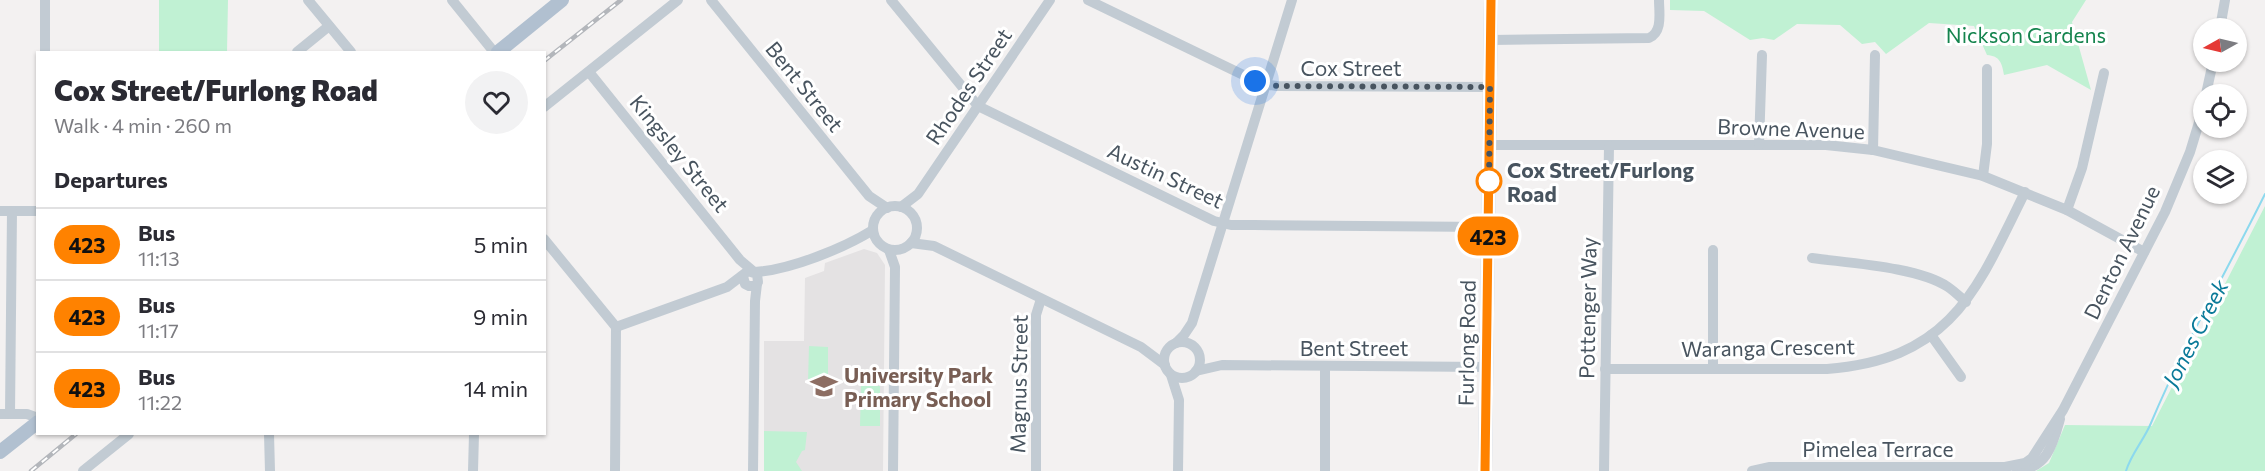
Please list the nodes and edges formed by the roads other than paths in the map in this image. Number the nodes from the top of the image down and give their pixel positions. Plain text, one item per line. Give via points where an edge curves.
1 (45, 0) edge
2 (308, 0) edge
3 (452, 0) edge
4 (562, 0) edge
5 (678, 0) edge
6 (711, 0) edge
7 (891, 0) edge
8 (1050, 0) edge
9 (1088, 0) edge
10 (1292, 0) edge
11 (1491, 0) edge
12 (1659, 0) edge
13 (2225, 0) edge
14 (2222, 18) edge
15 (329, 26) junction
16 (1491, 40) junction
17 (45, 51) edge
18 (298, 51) edge
19 (350, 51) edge
20 (495, 51) edge
21 (497, 51) edge
22 (1875, 55) dead end
23 (1762, 56) dead end
24 (1987, 69) dead end
25 (589, 72) junction
26 (2104, 73) dead end
27 (1266, 85) junction
28 (1490, 87) junction
29 (546, 105) edge
30 (978, 106) junction
31 (2194, 138) edge
32 (1490, 145) junction
33 (1759, 145) junction
34 (1609, 146) junction
35 (1873, 150) junction
36 (1983, 176) junction
37 (2025, 192) junction
38 (918, 194) junction
39 (869, 196) junction
40 (901, 207) junction
41 (887, 208) junction
42 (2067, 210) junction
43 (0, 211) edge
44 (12, 211) junction
45 (36, 211) edge
46 (877, 216) junction
47 (912, 216) junction
48 (1223, 224) junction
49 (1488, 227) junction
50 (917, 230) junction
51 (875, 235) junction
52 (546, 241) edge
53 (911, 243) junction
54 (934, 246) junction
55 (889, 249) junction
56 (901, 249) junction
57 (1713, 250) dead end
58 (2144, 252) junction
59 (1812, 258) dead end
60 (894, 267) junction
61 (751, 279) junction
62 (1041, 299) junction
63 (1966, 302) junction
64 (1191, 323) junction
65 (616, 327) junction
66 (1931, 335) junction
67 (1173, 345) junction
68 (1141, 347) junction
69 (1197, 352) junction
70 (1222, 366) junction
71 (1325, 366) junction
72 (1486, 367) junction
73 (1605, 369) junction
74 (1713, 369) junction
75 (1168, 370) junction
76 (1193, 373) junction
77 (1961, 377) dead end
78 (1179, 400) junction
79 (5, 414) edge
80 (36, 419) edge
81 (36, 422) edge
82 (128, 435) edge
83 (269, 435) edge
84 (474, 435) edge
85 (0, 452) edge
86 (2036, 461) joint
87 (83, 471) edge
88 (270, 471) edge
89 (473, 471) edge
90 (615, 471) edge
91 (753, 471) edge
92 (893, 471) edge
93 (1035, 471) edge
94 (1178, 471) edge
95 (1325, 471) edge
96 (1485, 471) edge
97 (1604, 471) edge
98 (1752, 471) edge

1 - 17 street
2 - 15 street
3 - 20 street
4 - 21 main road
5 - 25 street
6 - 39 street, Bent Street
7 - 30 street, Austin Street
8 - 30 street, Rhodes Street
9 - 27 street, Cox Street
10 - 27 street
11 - 16 main road, Furlong Road
12 - 16 street via 1658,31 1649,38
13 - 14 street
15 - 18 street
15 - 19 street
16 - 28 main road, Furlong Road
22 - 35 street
23 - 33 street
24 - 36 street
25 - 29 street
25 - 61 street, Kingsley Street via 740,260
26 - 42 street via 2082,168
27 - 28 street, Cox Street
27 - 48 street
28 - 32 main road, Furlong Road
30 - 38 street, Rhodes Street
30 - 48 street, Austin Street
31 - 58 street, Denton Avenue via 2165,212
32 - 34 street, Browne Avenue
32 - 49 main road, Furlong Road
33 - 34 street, Browne Avenue
33 - 35 street, Browne Avenue
34 - 73 street, Pottenger Way
35 - 36 street, Browne Avenue
36 - 37 street, Browne Avenue
37 - 42 street, Browne Avenue
37 - 63 street, Waranga Crescent
38 - 40 street, Rhodes Street
38 - 47 street, Rhodes Street
39 - 41 street, Bent Street
39 - 46 street, Bent Street
40 - 41 street
40 - 47 street
41 - 46 street
42 - 58 street, Browne Avenue
43 - 44 street
44 - 45 street
44 - 79 street
46 - 51 street
47 - 50 street
48 - 49 street, Austin Street
48 - 64 street
49 - 72 main road, Furlong Road
50 - 53 street
50 - 54 street
51 - 55 street
51 - 61 street
52 - 65 street
53 - 54 street
53 - 56 street
54 - 62 street
55 - 56 street
55 - 60 street
56 - 60 street
57 - 74 street
58 - 86 street, Denton Avenue via 2063,410 2045,457
59 - 63 street via 1929,277
60 - 92 street
61 - 65 street
61 - 91 street
62 - 68 street
62 - 93 street, Magnus Street via 1036,315
63 - 66 street, Waranga Crescent
64 - 67 street
64 - 69 street
65 - 90 street
66 - 74 street, Waranga Crescent via 1898,355 1854,367
66 - 77 street
67 - 68 street
67 - 69 street via 1186,343
67 - 75 street via 1165,355
68 - 75 street
69 - 70 street, Bent Street
69 - 76 street
70 - 71 street, Bent Street
70 - 76 street, Bent Street
71 - 72 street, Bent Street
71 - 95 street
72 - 96 main road, Furlong Road
73 - 74 street, Waranga Crescent
73 - 97 street, Pottenger Way
75 - 76 street via 1180,378
75 - 78 street
76 - 78 street
78 - 94 street
79 - 80 street via 27,414
81 - 85 main road
82 - 87 street
83 - 88 street
84 - 89 street
86 - 98 street, Pimelea Terrace via 2030,469 2018,470 1770,467

